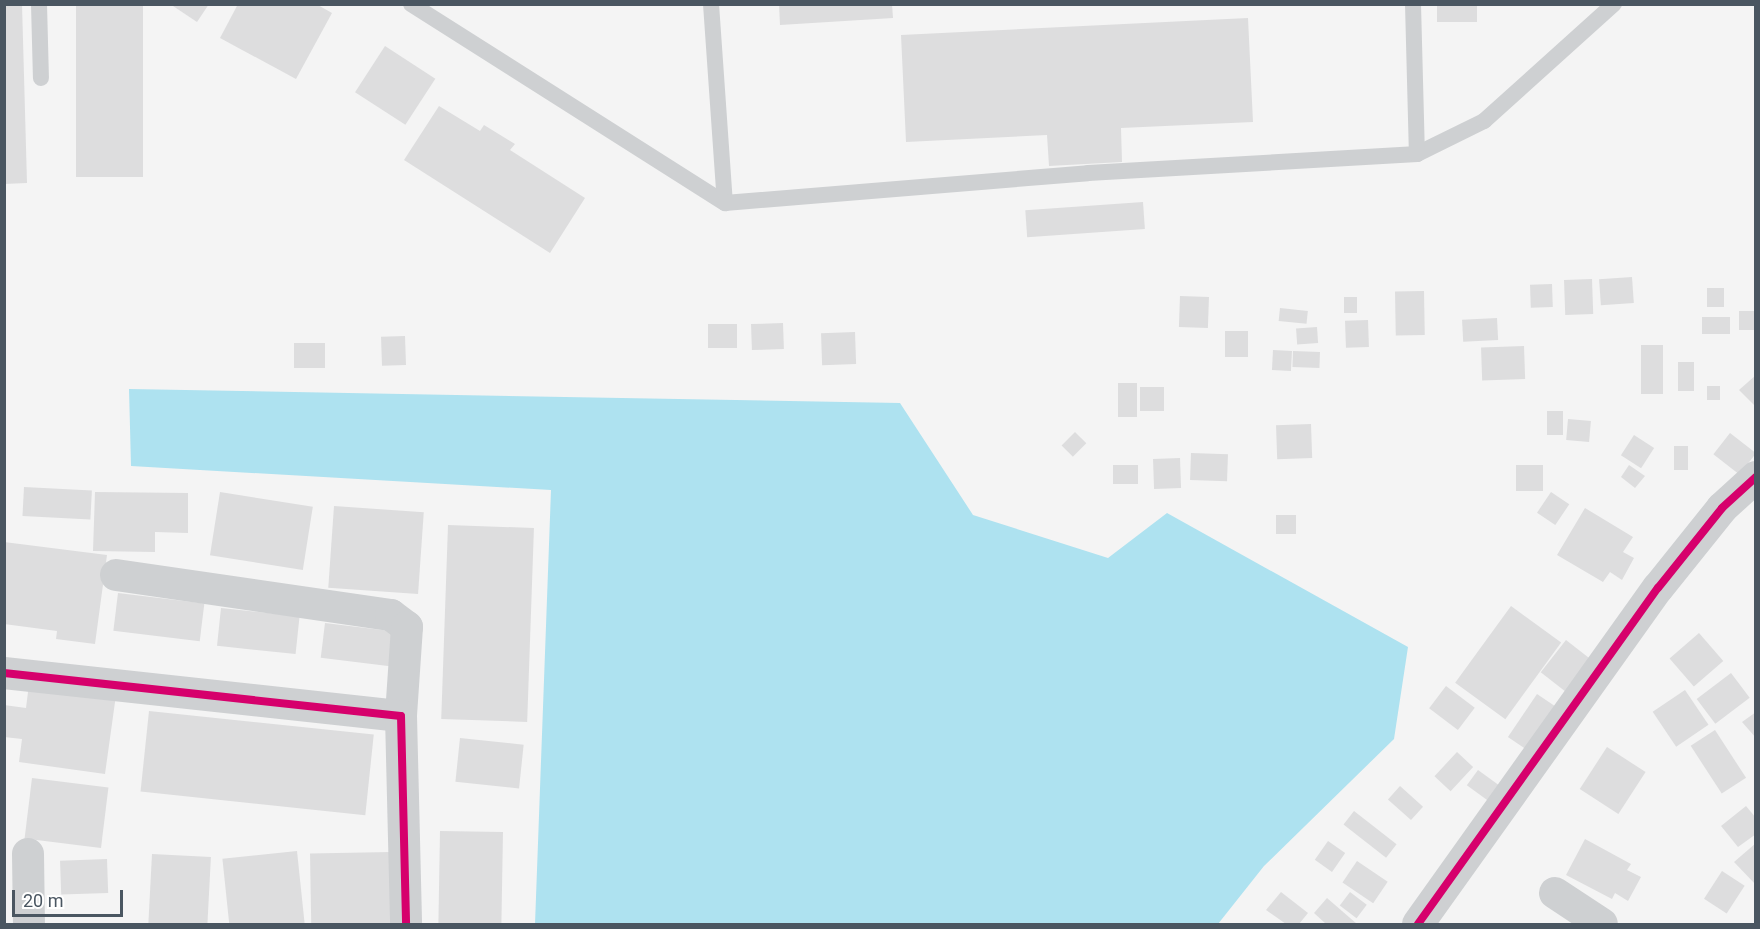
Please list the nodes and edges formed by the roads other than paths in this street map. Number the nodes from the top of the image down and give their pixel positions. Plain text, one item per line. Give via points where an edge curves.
1 (39, 4) edge
2 (411, 4) edge
3 (711, 4) edge
4 (1413, 4) edge
5 (1614, 4) edge
6 (42, 78) dead end
7 (1417, 154) junction
8 (725, 202) junction
9 (1755, 477) edge
10 (116, 575) dead end
11 (4, 674) edge
12 (401, 716) junction
13 (28, 854) dead end
14 (1555, 893) dead end
15 (29, 924) edge
16 (406, 924) edge
17 (1418, 924) edge
18 (1602, 924) edge

1 - 6 lane
2 - 8 lane
3 - 8 lane
4 - 7 lane
5 - 7 lane via 1484,121
7 - 8 lane via 1088,172
9 - 17 street via 1722,508 1658,588
10 - 12 street via 391,615 406,627
11 - 12 street
12 - 16 street
13 - 15 street
14 - 18 street

